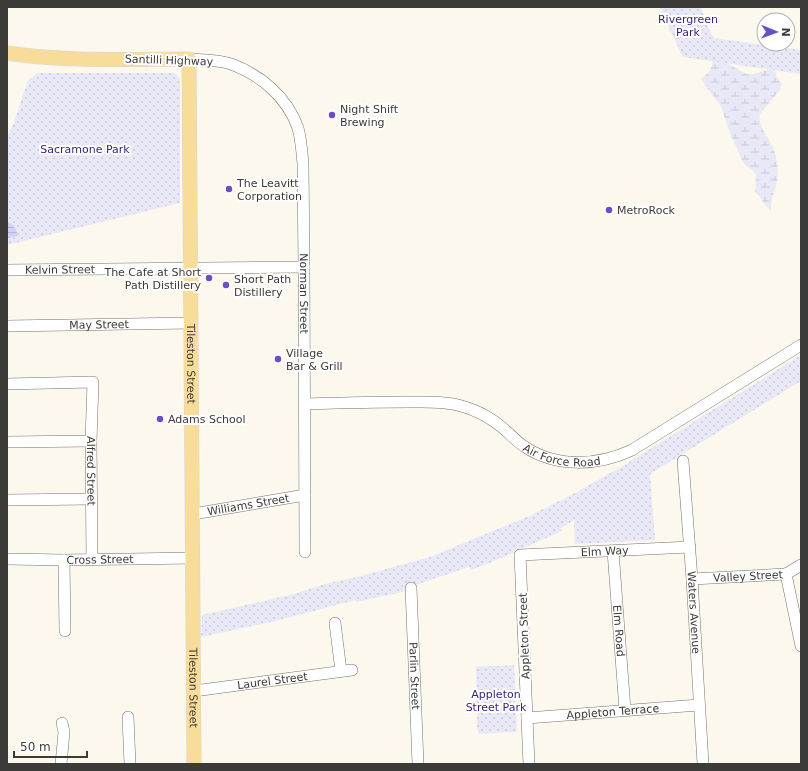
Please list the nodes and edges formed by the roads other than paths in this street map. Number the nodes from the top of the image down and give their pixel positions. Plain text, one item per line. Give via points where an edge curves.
1 (7, 53) edge
2 (189, 59) junction
3 (302, 155) joint
4 (190, 267) junction
5 (304, 267) junction
6 (7, 270) edge
7 (191, 323) junction
8 (7, 326) edge
9 (801, 345) edge
10 (7, 384) edge
11 (305, 404) junction
12 (91, 441) junction
13 (7, 442) edge
14 (683, 462) dead end
15 (305, 495) junction
16 (91, 499) junction
17 (7, 500) edge
18 (192, 514) junction
19 (690, 547) junction
20 (613, 551) junction
21 (305, 552) dead end
22 (520, 556) joint
23 (193, 558) junction
24 (7, 559) edge
25 (92, 559) junction
26 (64, 560) junction
27 (801, 564) edge
28 (786, 574) junction
29 (692, 579) junction
30 (412, 588) dead end
31 (335, 624) dead end
32 (65, 631) dead end
33 (801, 646) edge
34 (194, 692) junction
35 (699, 705) junction
36 (625, 710) junction
37 (128, 717) dead end
38 (527, 718) junction
39 (62, 722) dead end
40 (61, 764) edge
41 (130, 764) edge
42 (194, 764) edge
43 (418, 764) edge
44 (529, 764) edge
45 (703, 764) edge

1 - 2 main road, Santilli Highway via 73,59
2 - 3 street, Santilli Highway via 230,64 255,75 269,86 282,99 298,128
2 - 4 main road, Tileston Street
3 - 5 street, Norman Street
4 - 5 street, Kelvin Street
4 - 6 street, Kelvin Street
4 - 7 main road, Tileston Street
5 - 11 street, Norman Street
7 - 8 street, May Street
7 - 18 main road, Tileston Street
9 - 11 street, Air Force Road via 632,450 614,458 592,462 576,463 548,458 525,447 477,411 451,403
10 - 12 street, Alfred Street via 93,382
11 - 15 street, Norman Street
12 - 13 street
12 - 16 street, Alfred Street
14 - 19 street, Waters Avenue
15 - 18 street, Williams Street
15 - 21 street, Norman Street
16 - 17 street
16 - 25 street, Alfred Street
18 - 23 main road, Tileston Street
19 - 20 street, Elm Way
19 - 29 street, Waters Avenue
20 - 22 street, Elm Way
20 - 36 street, Elm Road
22 - 38 street, Appleton Street
23 - 25 street, Cross Street
23 - 34 main road, Tileston Street
24 - 26 street, Cross Street
25 - 26 street, Cross Street
26 - 32 street
27 - 28 street, Valley Street
28 - 29 street, Valley Street
28 - 33 street
29 - 35 street, Waters Avenue
30 - 43 street, Parlin Street
31 - 34 street, Laurel Street via 347,671
34 - 42 main road, Tileston Street
35 - 36 street, Appleton Terrace
35 - 45 street, Waters Avenue
36 - 38 street, Appleton Terrace
37 - 41 street
38 - 44 street, Appleton Street
39 - 40 street via 64,732

